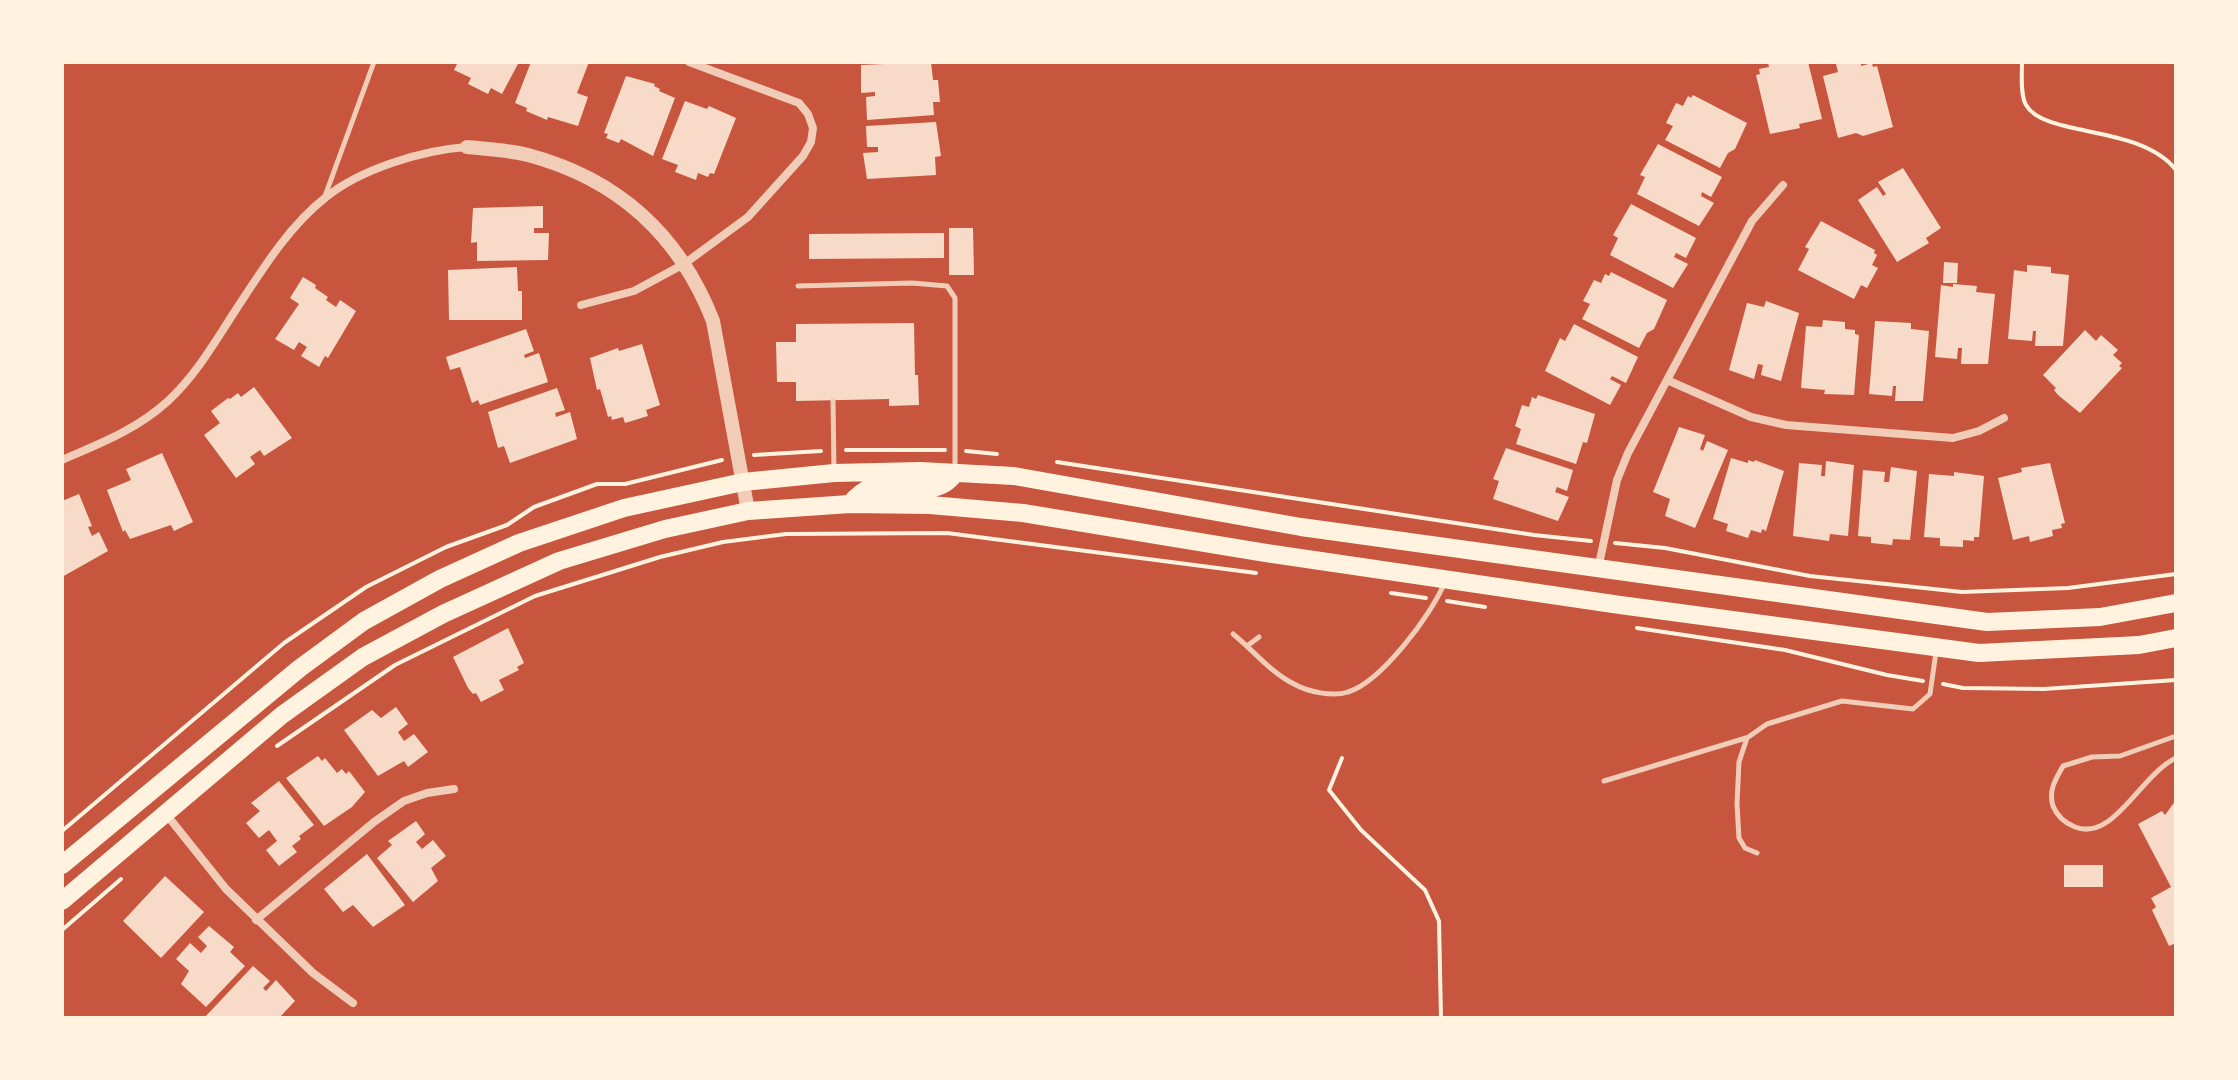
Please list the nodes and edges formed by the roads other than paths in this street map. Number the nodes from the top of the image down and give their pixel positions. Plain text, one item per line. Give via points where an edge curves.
1 (374, 62) edge
2 (689, 62) edge
3 (467, 147) joint
4 (1783, 185) dead end
5 (325, 197) junction
6 (684, 264) junction
7 (798, 286) dead end
8 (581, 305) dead end
9 (1667, 380) junction
10 (833, 400) dead end
11 (2004, 418) dead end
12 (62, 460) edge
13 (834, 473) junction
14 (955, 473) junction
15 (743, 482) junction
16 (850, 504) junction
17 (748, 511) junction
18 (1598, 569) junction
19 (1446, 580) junction
20 (2176, 603) edge
21 (1233, 634) dead end
22 (1259, 637) dead end
23 (2176, 638) edge
24 (1247, 646) junction
25 (1936, 647) junction
26 (2176, 736) edge
27 (1747, 738) junction
28 (2176, 758) edge
29 (1604, 781) dead end
30 (454, 789) dead end
31 (166, 814) junction
32 (1757, 853) dead end
33 (62, 865) edge
34 (62, 901) edge
35 (256, 920) junction
36 (353, 1003) dead end

1 - 5 lane
2 - 6 street via 799,103 813,128 803,156 748,217
3 - 5 street via 407,158
3 - 6 street via 525,154 590,177 624,198
4 - 9 street via 1752,221
5 - 12 street via 265,266 198,367 169,400 133,429
6 - 8 street via 634,291
6 - 15 street via 713,321
7 - 14 lane via 947,286 955,298
9 - 11 street via 1751,417 1786,425 1953,438
9 - 18 street via 1617,480
10 - 13 lane
13 - 14 main road
13 - 15 main road
14 - 16 main road via 942,486 928,489 872,488
14 - 18 main road via 1014,476 1301,527
15 - 17 street
15 - 33 main road via 624,508 519,543 364,621
16 - 17 main road
16 - 19 main road via 1023,513
17 - 31 main road via 606,545 443,614 363,657 282,715
18 - 20 main road via 1987,622 2100,617
19 - 24 lane via 1430,614 1397,654 1348,692 1296,685
19 - 25 main road
21 - 24 lane
22 - 24 lane
23 - 25 main road via 2139,645 1979,653
25 - 27 lane via 1930,694 1913,709 1842,701 1767,724
26 - 28 lane via 2120,756 2063,766 2050,790 2057,815 2081,830 2095,830 2112,821 2152,774
27 - 29 lane
27 - 32 lane via 1739,762 1739,838
30 - 35 street via 404,801
31 - 34 main road
31 - 35 street
35 - 36 street

